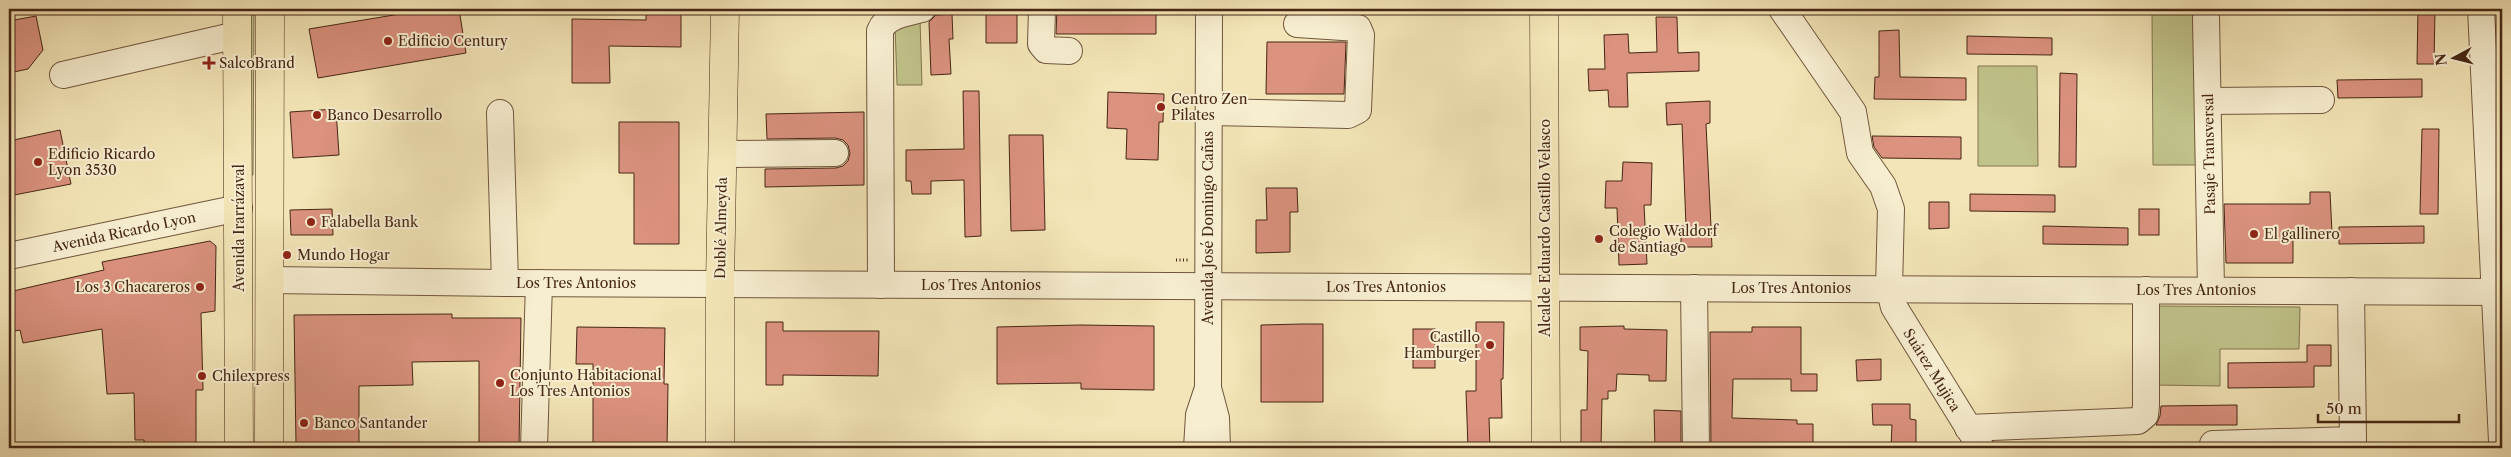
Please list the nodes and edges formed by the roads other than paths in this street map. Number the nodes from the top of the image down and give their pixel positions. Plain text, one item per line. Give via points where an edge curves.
1 (270, 9) edge
2 (725, 9) edge
3 (922, 9) edge
4 (1042, 9) edge
5 (1209, 9) edge
6 (1544, 9) edge
7 (1782, 9) edge
8 (2488, 11) edge
9 (2206, 17) dead end
10 (237, 22) edge
11 (1297, 24) dead end
12 (1069, 51) dead end
13 (63, 75) dead end
14 (2321, 100) dead end
15 (2208, 101) junction
16 (1209, 112) junction
17 (500, 113) dead end
18 (835, 153) dead end
19 (723, 154) junction
20 (2497, 191) edge
21 (239, 208) junction
22 (269, 238) junction
23 (9, 256) edge
24 (269, 280) junction
25 (505, 283) junction
26 (539, 283) junction
27 (720, 284) junction
28 (881, 285) junction
29 (1208, 286) junction
30 (1546, 288) junction
31 (1694, 288) junction
32 (1890, 288) junction
33 (2146, 290) junction
34 (2211, 290) junction
35 (2351, 291) junction
36 (2499, 292) edge
37 (1208, 388) junction
38 (1975, 438) edge
39 (2502, 441) edge
40 (2213, 444) dead end
41 (239, 448) edge
42 (269, 448) edge
43 (534, 448) edge
44 (720, 448) edge
45 (1196, 448) edge
46 (1217, 448) edge
47 (1546, 448) edge
48 (1696, 448) edge

1 - 22 main road
2 - 19 main road, Dublé Almeyda
3 - 28 street via 892,18 880,31
4 - 12 street via 1041,44 1046,50
5 - 16 street, Avenida José Domingo Cañas
6 - 30 main road, Alcalde Eduardo Castillo Velasco
7 - 32 street, Suárez Mujica via 1853,112 1860,152 1883,186 1891,208
8 - 20 street
9 - 15 street, Pasaje Transversal
10 - 13 street
10 - 21 main road, Avenida Irarrázaval
11 - 16 street via 1358,28 1361,35 1358,110 1348,115
14 - 15 street
15 - 34 street, Pasaje Transversal
16 - 29 street, Avenida José Domingo Cañas
17 - 25 street
18 - 19 street
19 - 27 main road, Dublé Almeyda
20 - 36 street
21 - 22 main road via 254,218
21 - 23 street, Avenida Ricardo Lyon
21 - 41 main road, Avenida Irarrázaval
22 - 24 main road
24 - 25 street, Los Tres Antonios
24 - 42 main road
25 - 26 street, Los Tres Antonios
26 - 27 street, Los Tres Antonios
26 - 43 street
27 - 28 street, Los Tres Antonios
27 - 44 main road, Dublé Almeyda
28 - 29 street, Los Tres Antonios
29 - 30 street, Los Tres Antonios
29 - 37 street, Avenida José Domingo Cañas
30 - 31 street, Los Tres Antonios
30 - 47 main road, Alcalde Eduardo Castillo Velasco
31 - 32 street, Los Tres Antonios
31 - 48 street
32 - 33 street, Los Tres Antonios
32 - 38 street, Suárez Mujica via 1900,320
33 - 34 street, Los Tres Antonios
33 - 38 street via 2146,406 2138,421
34 - 35 street, Los Tres Antonios
35 - 36 street, Los Tres Antonios
35 - 40 street via 2353,440
36 - 39 street
37 - 45 street, Avenida José Domingo Cañas via 1199,416
37 - 46 street, Avenida José Domingo Cañas via 1216,418

